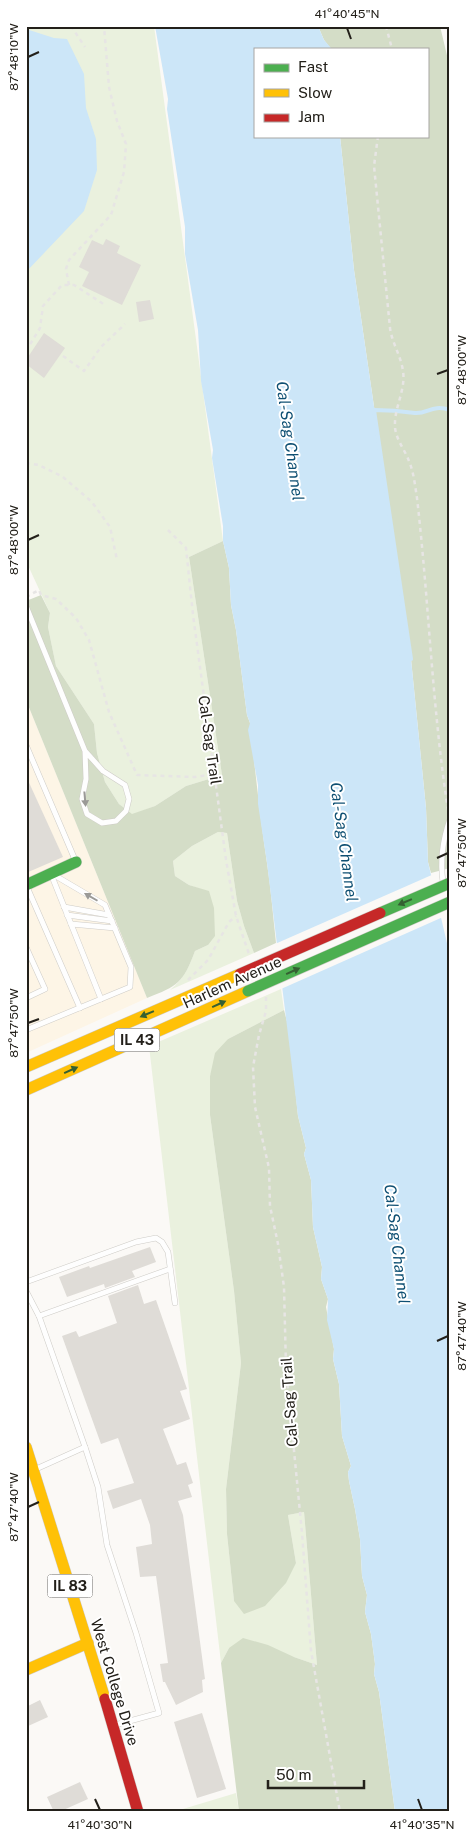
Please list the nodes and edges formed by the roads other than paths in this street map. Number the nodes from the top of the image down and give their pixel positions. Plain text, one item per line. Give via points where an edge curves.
1 (26, 606) edge
2 (26, 745) edge
3 (85, 751) junction
4 (450, 819) edge
5 (76, 862) joint
6 (51, 874) junction
7 (26, 885) edge
8 (448, 894) edge
9 (64, 907) junction
10 (109, 914) junction
11 (67, 915) junction
12 (112, 921) junction
13 (71, 924) junction
14 (115, 928) junction
15 (26, 947) edge
16 (28, 955) edge
17 (26, 998) edge
18 (101, 999) junction
19 (80, 1008) junction
20 (26, 1030) edge
21 (26, 1067) edge
22 (26, 1090) edge
23 (170, 1269) junction
24 (26, 1282) edge
25 (26, 1290) edge
26 (174, 1304) dead end
27 (39, 1316) junction
28 (85, 1446) junction
29 (26, 1447) edge
30 (33, 1470) junction
31 (88, 1643) junction
32 (26, 1670) edge
33 (112, 1726) junction
34 (138, 1812) edge

1 - 3 lane
2 - 5 lane
3 -> 3 lane via 86,779 82,799 87,814 102,823 116,821 126,811 129,799 125,786 103,771
4 - 8 lane via 442,874
5 - 6 main road
6 - 7 main road
6 - 9 lane
10 -> 6 lane via 105,905
7 - 19 lane
8 -> 21 main road, Harlem Avenue / IL 43, bridge via 240,974
22 -> 8 main road, Harlem Avenue / IL 43, bridge via 248,991
9 - 10 lane
9 - 11 lane
10 - 12 lane
11 - 12 lane
11 - 13 lane
12 - 14 lane
13 - 14 lane
13 - 18 lane
14 - 18 lane via 131,967 130,988
15 - 16 lane
16 - 17 lane via 45,990
18 - 19 lane
19 - 20 lane
23 - 24 lane via 166,1247 156,1238 151,1238
23 - 26 lane
23 - 27 lane
25 - 27 lane
27 - 28 lane
28 - 30 lane
28 - 33 lane via 98,1487 107,1544 159,1713
29 - 30 main road, West College Drive / IL 83
30 - 31 main road, West College Drive / IL 83
31 - 32 main road
31 - 33 main road, West College Drive / IL 83
33 - 34 main road, West College Drive / IL 83

